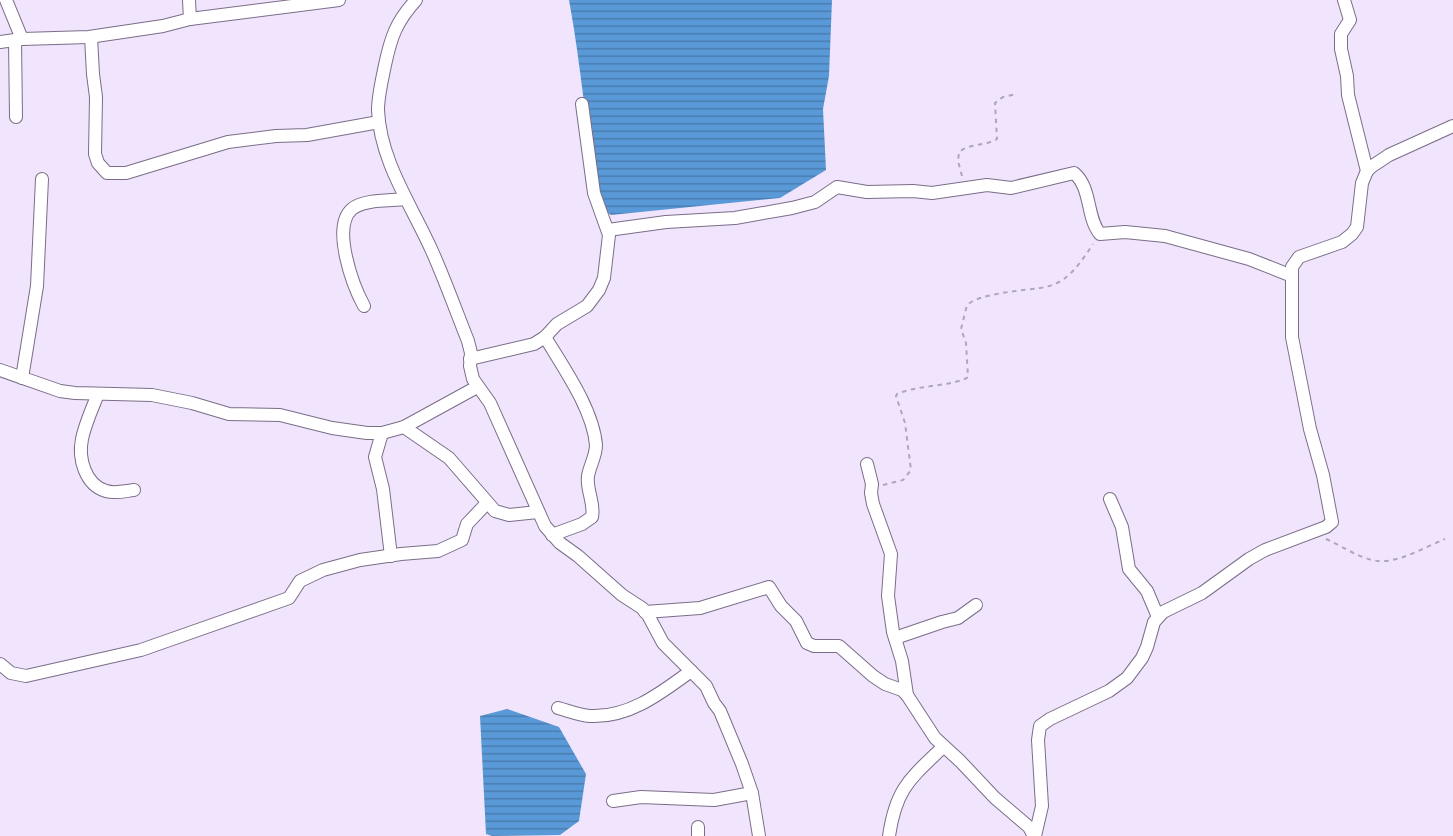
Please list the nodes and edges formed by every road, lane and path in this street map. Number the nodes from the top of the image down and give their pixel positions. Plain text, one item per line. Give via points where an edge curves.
1 (6, 0) edge
2 (189, 0) edge
3 (339, 0) edge
4 (416, 0) edge
5 (1344, 0) edge
6 (190, 19) junction
7 (92, 37) junction
8 (19, 39) junction
9 (0, 42) edge
10 (1016, 93) dead end
11 (582, 104) dead end
12 (16, 117) dead end
13 (379, 122) junction
14 (1453, 126) edge
15 (1367, 171) junction
16 (42, 179) dead end
17 (962, 188) junction
18 (406, 199) junction
19 (608, 230) junction
20 (1100, 234) junction
21 (1292, 276) junction
22 (364, 306) dead end
23 (545, 337) junction
24 (470, 359) junction
25 (0, 370) edge
26 (22, 378) junction
27 (477, 387) junction
28 (98, 394) junction
29 (404, 427) junction
30 (382, 433) junction
31 (867, 464) dead end
32 (872, 488) junction
33 (134, 490) dead end
34 (1110, 499) dead end
35 (487, 503) junction
36 (538, 512) junction
37 (1313, 532) junction
38 (552, 535) junction
39 (1444, 539) dead end
40 (391, 556) junction
41 (976, 605) dead end
42 (645, 612) junction
43 (1158, 617) junction
44 (895, 638) junction
45 (2, 668) edge
46 (691, 671) junction
47 (907, 695) junction
48 (558, 708) dead end
49 (943, 747) junction
50 (752, 793) junction
51 (613, 801) dead end
52 (759, 836) edge
53 (889, 836) edge
54 (1035, 836) edge

1 - 8 street
2 - 6 street
3 - 6 street
4 - 13 street via 392,35 380,92
5 - 15 street via 1350,20 1341,37 1342,57
6 - 7 street
7 - 8 street
7 - 13 street via 94,146 98,163 112,175 228,142 307,135
8 - 9 street
8 - 12 street
10 - 17 path via 995,103 998,139 959,152
11 - 19 street via 594,193
13 - 18 street
14 - 15 street via 1389,155
15 - 21 street via 1355,231 1345,240 1296,260
16 - 26 street via 37,286
17 - 19 street via 932,194 837,187 815,202 792,208 735,218
17 - 20 street via 1011,188 1074,173 1084,188
18 - 22 street via 359,205 344,222 343,237 352,278
18 - 24 street via 442,275 468,340
19 - 23 street via 599,290 587,306 557,324
20 - 21 street via 1125,231 1165,236 1249,259
20 - 32 path via 1063,281 1044,289 981,297 967,305 961,328 968,377 897,394 911,470 903,480
21 - 37 street via 1292,337 1333,518 1330,525
23 - 24 street via 534,344
23 - 38 street via 583,405 596,444 588,477 592,517
24 - 27 street
25 - 26 street
26 - 28 street via 60,391
27 - 29 street
27 - 36 street via 490,403
28 - 30 street via 159,396 229,414 280,415 332,428
28 - 33 street via 81,440 86,472 91,482 106,491
29 - 30 street
29 - 35 street via 449,458
30 - 40 street via 375,457
31 - 32 street
32 - 44 street via 876,514 891,554 888,596
34 - 43 street via 1122,527 1129,569 1147,591
35 - 36 street via 502,514
35 - 40 street via 467,524 459,542 438,551
36 - 38 street
37 - 39 path via 1379,561
37 - 43 street via 1249,558 1202,593
38 - 42 street
40 - 45 street via 311,574 300,581 289,598 141,650 33,675 18,675
41 - 44 street via 958,618
42 - 46 street via 663,643
42 - 47 street via 700,608 769,587 796,621 807,643 839,646 873,676
43 - 54 street via 1147,647 1127,678 1040,726 1042,806
44 - 47 street
46 - 48 street via 642,704 617,713 590,716
46 - 50 street via 704,683 720,711
47 - 49 street
49 - 53 street via 901,792
49 - 54 street
50 - 51 street via 714,800 641,797
50 - 52 street

